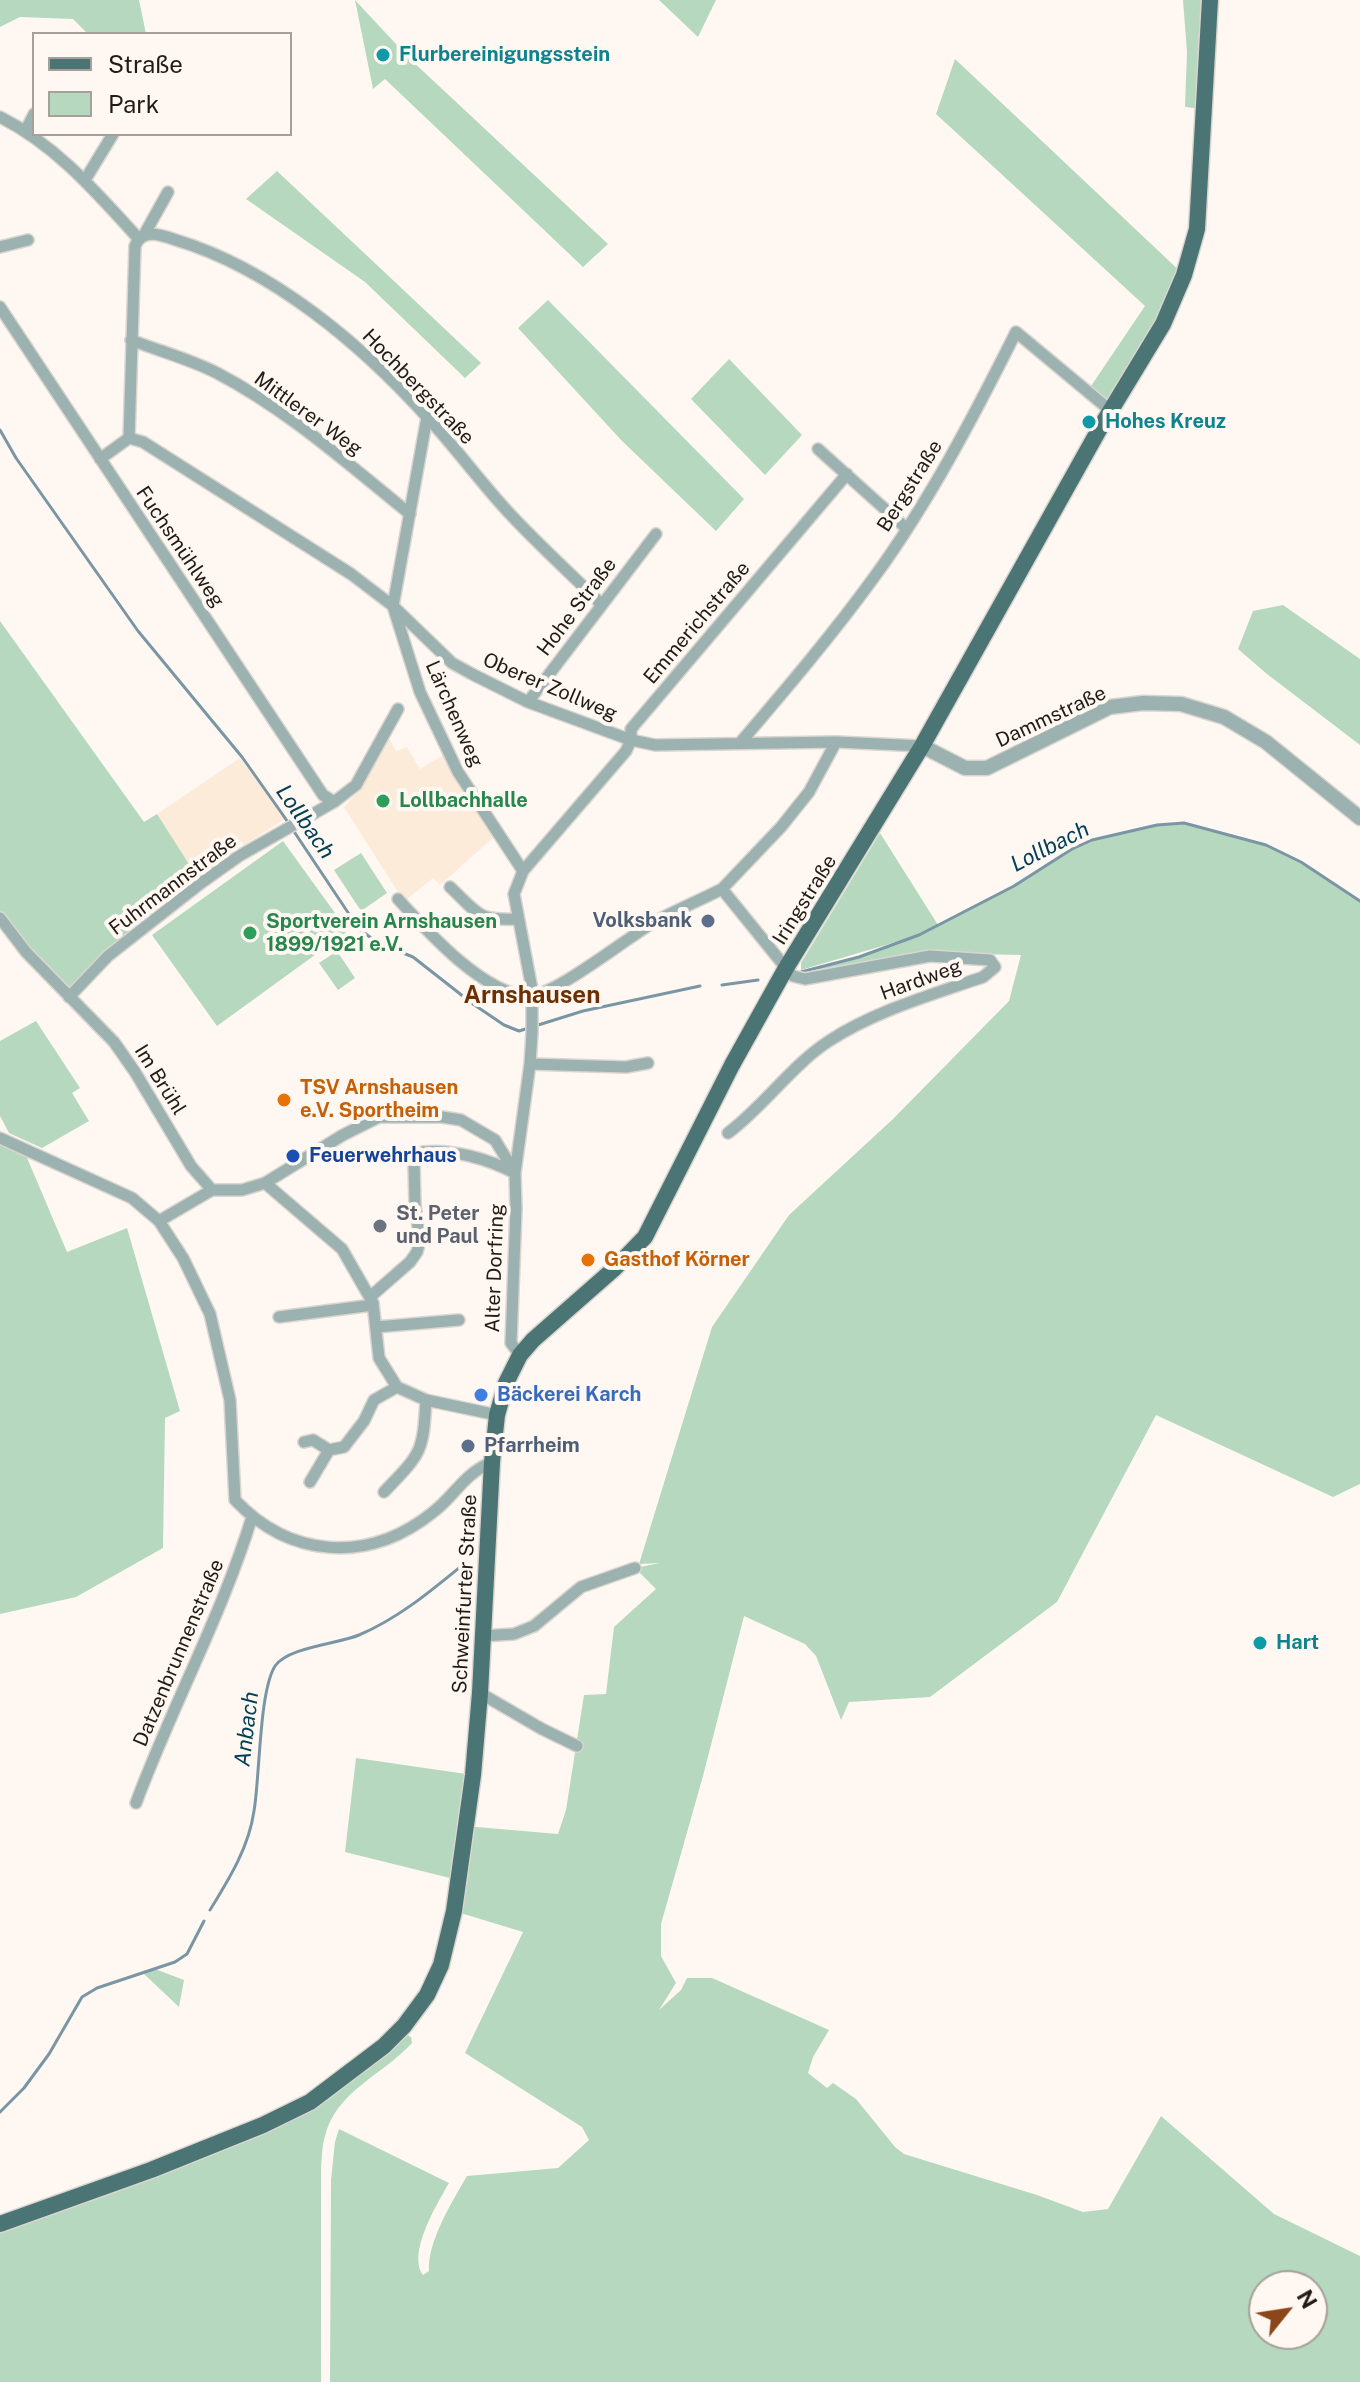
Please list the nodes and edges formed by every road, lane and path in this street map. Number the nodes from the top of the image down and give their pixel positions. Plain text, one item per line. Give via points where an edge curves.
1 (1210, 0) edge
2 (0, 117) edge
3 (32, 118) edge
4 (26, 130) junction
5 (32, 135) edge
6 (33, 136) edge
7 (112, 136) edge
8 (85, 180) junction
9 (168, 192) dead end
10 (141, 236) junction
11 (28, 240) dead end
12 (0, 247) edge
13 (0, 307) edge
14 (131, 340) junction
15 (1111, 411) junction
16 (427, 417) junction
17 (129, 438) junction
18 (818, 449) dead end
19 (100, 459) junction
20 (847, 474) junction
21 (410, 514) junction
22 (906, 528) junction
23 (656, 534) dead end
24 (601, 604) junction
25 (393, 606) junction
26 (528, 702) junction
27 (398, 709) dead end
28 (631, 740) junction
29 (836, 742) junction
30 (740, 743) junction
31 (922, 746) junction
32 (334, 802) junction
33 (1360, 818) edge
34 (523, 871) junction
35 (450, 887) dead end
36 (722, 889) junction
37 (398, 899) dead end
38 (0, 918) edge
39 (518, 919) junction
40 (786, 968) junction
41 (532, 996) junction
42 (69, 997) junction
43 (648, 1063) dead end
44 (530, 1064) junction
45 (728, 1133) dead end
46 (0, 1138) edge
47 (515, 1173) junction
48 (265, 1183) junction
49 (212, 1190) junction
50 (159, 1221) junction
51 (372, 1301) junction
52 (279, 1317) dead end
53 (459, 1320) dead end
54 (376, 1327) junction
55 (520, 1355) junction
56 (397, 1387) junction
57 (426, 1400) junction
58 (497, 1415) junction
59 (304, 1442) dead end
60 (329, 1450) junction
61 (492, 1462) junction
62 (310, 1482) dead end
63 (384, 1492) dead end
64 (252, 1517) junction
65 (635, 1568) dead end
66 (482, 1636) junction
67 (480, 1693) junction
68 (577, 1746) dead end
69 (136, 1803) dead end
70 (0, 2224) edge

1 - 15 main road, Iringstraße via 1197,229 1163,324
2 - 4 street
3 - 4 street
4 - 5 street
6 - 8 street
7 - 8 street
8 - 10 street
9 - 10 street
10 - 14 street via 135,246
10 - 16 street, Hochbergstraße via 160,235 198,247 276,287 353,344
11 - 12 street
13 - 19 street, Fuchsmühlweg
14 - 17 street
14 - 21 street, Mittlerer Weg via 214,371 257,396
15 - 22 street, Bergstraße via 1016,332 969,426
15 - 31 main road, Iringstraße
16 - 21 street, Lärchenweg
16 - 24 street, Hochbergstraße via 510,514
17 - 19 street
17 - 25 street, Oberer Zollweg via 351,574
18 - 20 street
19 - 32 street, Fuchsmühlweg via 323,795
20 - 22 street
20 - 28 street, Emmerichstraße via 631,729
21 - 25 street, Lärchenweg
22 - 30 street, Bergstraße via 813,657
23 - 24 street, Hohe Straße
24 - 26 street, Hohe Straße
25 - 26 street, Oberer Zollweg via 452,663
25 - 34 street, Lärchenweg via 420,692 458,772
26 - 28 street, Oberer Zollweg
27 - 32 street, Fuhrmannstraße via 356,785
28 - 30 street, Oberer Zollweg via 655,745
28 - 34 street, Emmerichstraße
29 - 30 street, Oberer Zollweg
29 - 31 street, Oberer Zollweg
29 - 36 street via 809,792
31 - 33 street, Dammstraße via 965,768 987,768 1110,707 1181,704 1224,717 1266,742
31 - 40 main road, Iringstraße
32 - 42 street, Fuhrmannstraße via 201,883 108,956
34 - 39 street via 514,894
35 - 39 street via 483,918
36 - 40 street
36 - 41 street via 655,922
37 - 41 street via 482,977 508,992
38 - 42 street, Im Brühl
39 - 41 street
40 - 45 street, Hardweg via 805,979 930,956 990,960 995,967 983,977 872,1018 827,1043
40 - 55 main road, Iringstraße via 645,1237
41 - 44 street, Alter Dorfring
42 - 49 street, Im Brühl via 114,1042 191,1166
43 - 44 street
44 - 47 street, Alter Dorfring
46 - 50 street via 132,1198
47 - 48 street via 495,1140 461,1120 389,1116 372,1119
47 - 51 street via 489,1160 423,1152 414,1162 417,1252
47 - 55 street, Alter Dorfring via 511,1343
48 - 49 street
48 - 51 street via 342,1249
49 - 50 street
50 - 64 street via 210,1314 230,1400 235,1500
51 - 52 street
51 - 54 street
53 - 54 street
54 - 56 street via 379,1358
55 - 58 main road, Iringstraße
56 - 57 street
56 - 60 street via 374,1400 344,1447
57 - 58 street
57 - 63 street via 420,1451
58 - 61 main road, Schweinfurter Straße
59 - 60 street via 313,1440
60 - 62 street
61 - 64 street via 475,1469 433,1513 398,1534 351,1548 299,1543
61 - 66 main road, Schweinfurter Straße
64 - 69 street, Datzenbrunnenstraße via 234,1574
65 - 66 street via 581,1587 534,1626 514,1634
66 - 67 main road, Schweinfurter Straße
67 - 68 street
67 - 70 main road, Schweinfurter Straße via 454,1911 441,1965 404,2026 310,2102 151,2170

